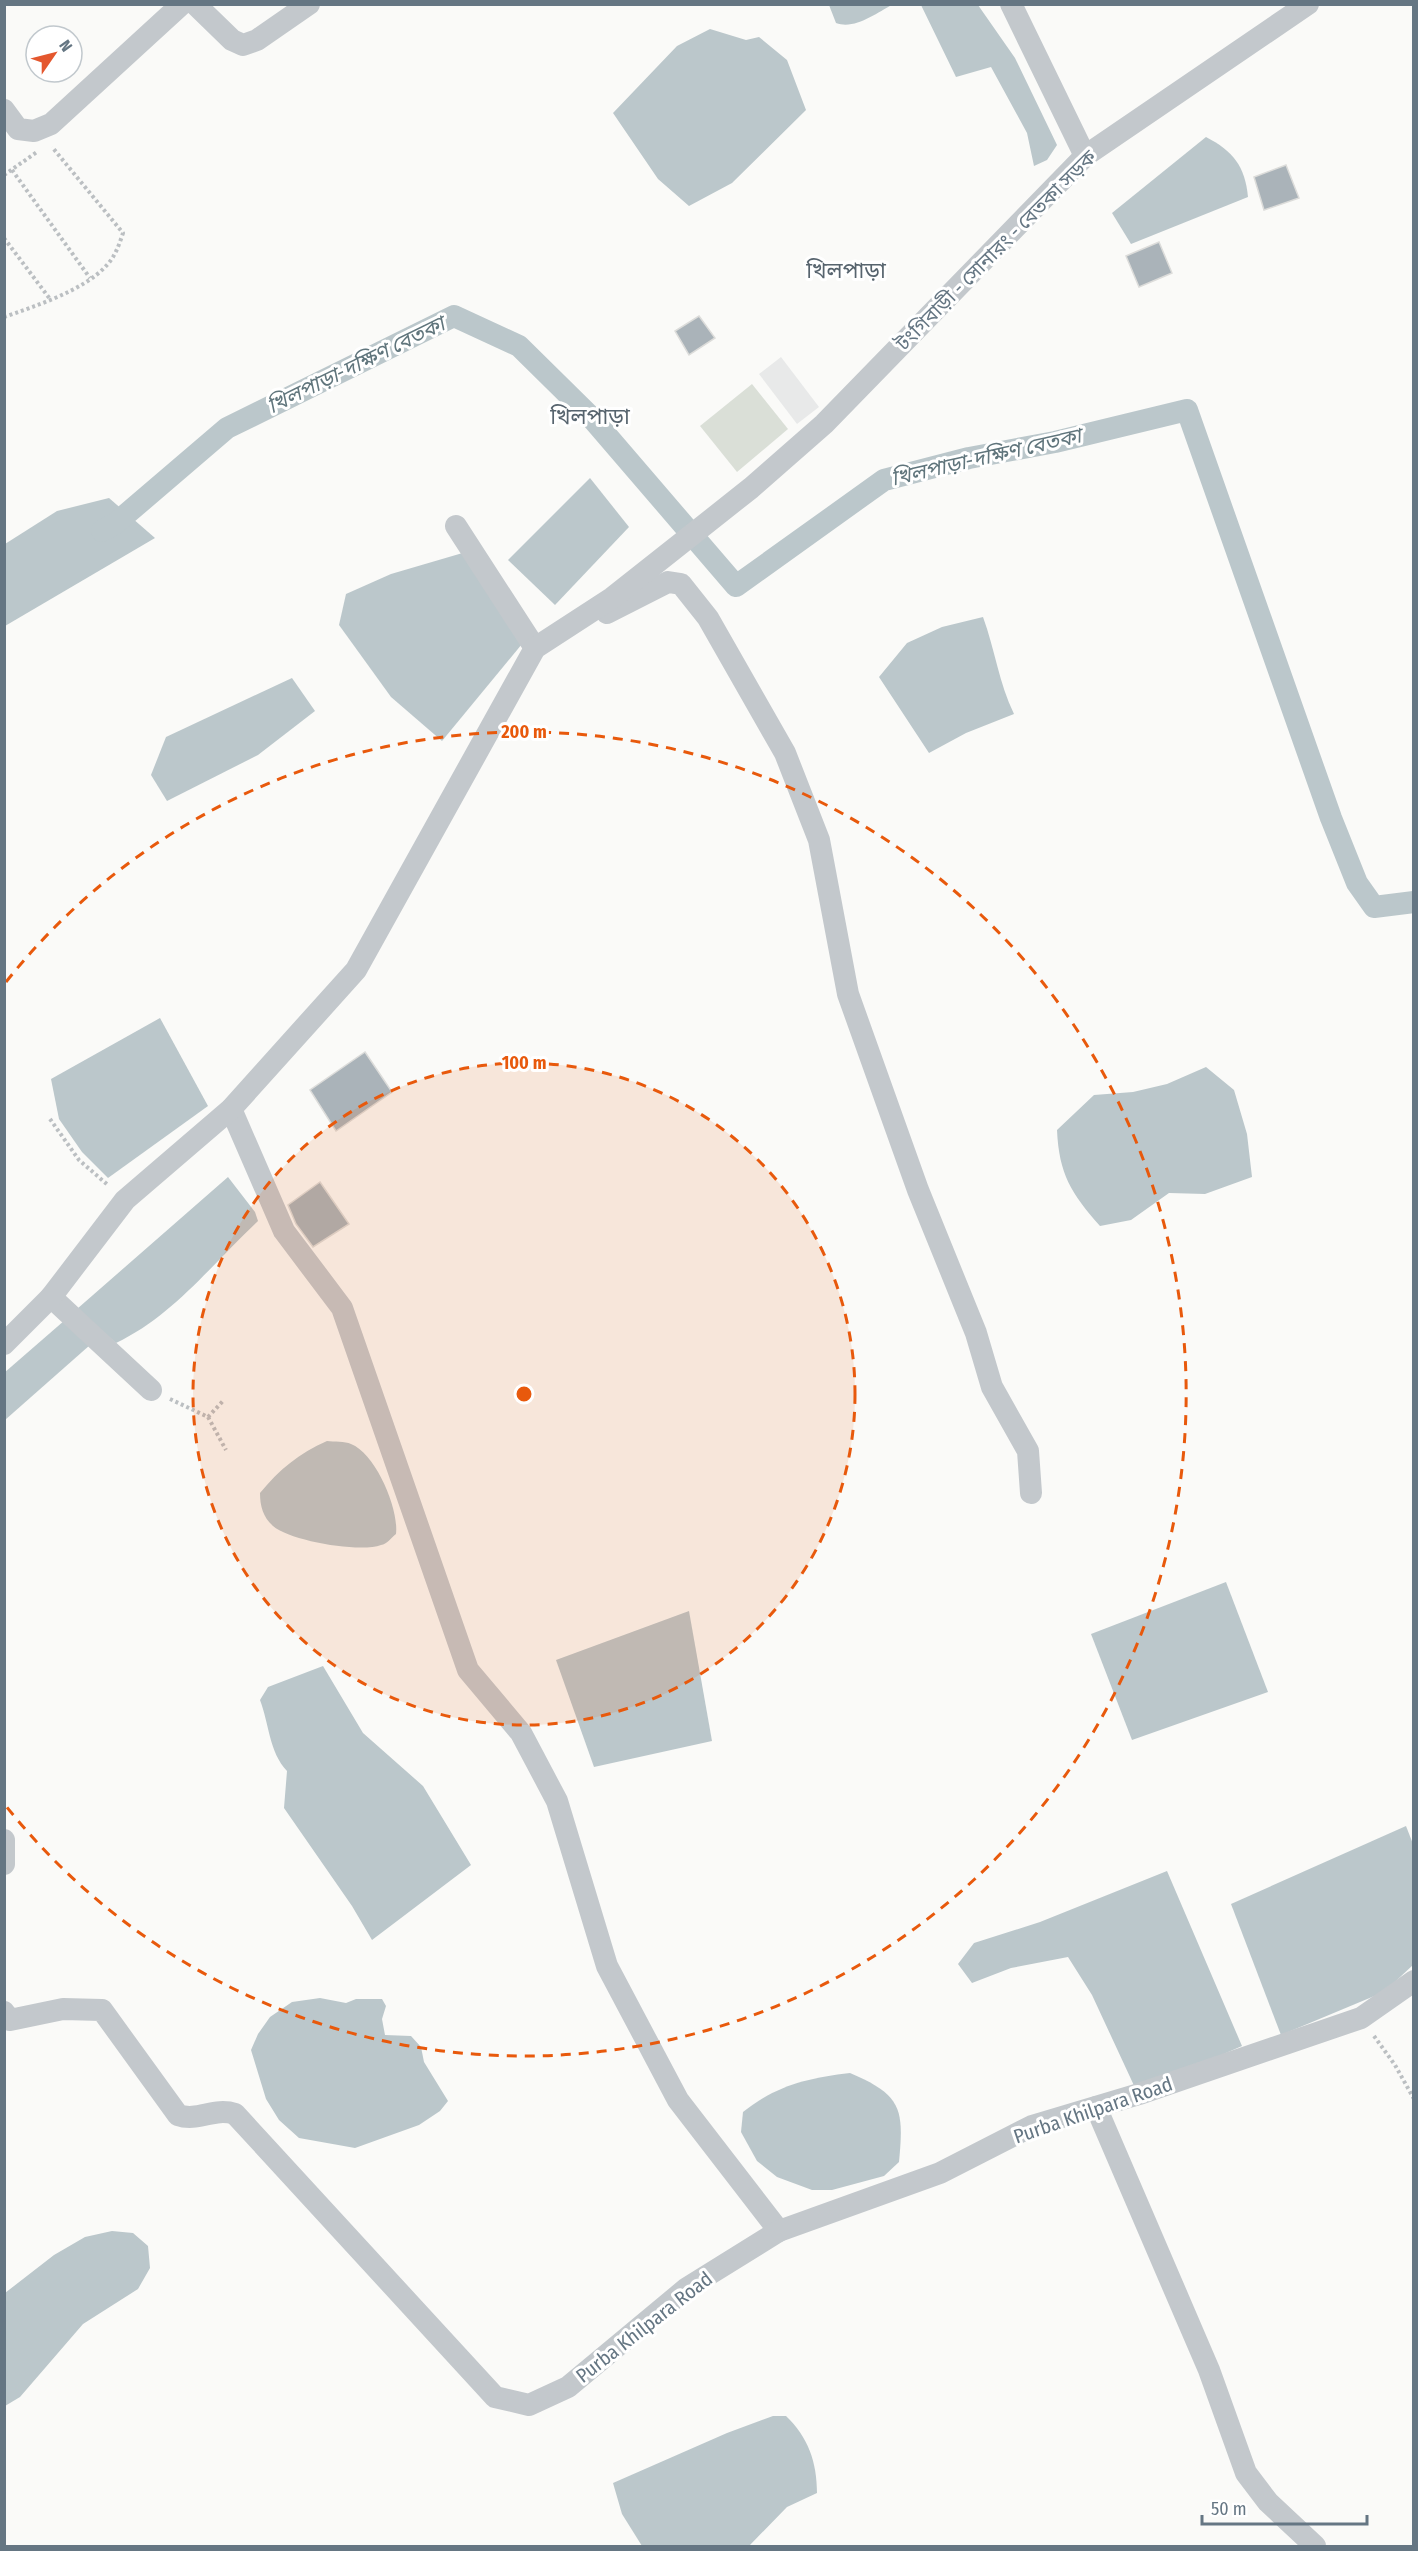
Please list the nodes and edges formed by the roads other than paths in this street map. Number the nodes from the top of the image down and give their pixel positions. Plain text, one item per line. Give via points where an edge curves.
1 (182, 4) edge
2 (195, 4) edge
3 (309, 4) edge
4 (1011, 4) edge
5 (1308, 4) edge
6 (4, 110) edge
7 (1085, 156) junction
8 (456, 526) dead end
9 (585, 615) junction
10 (535, 648) junction
11 (231, 1109) junction
12 (51, 1297) junction
13 (4, 1344) edge
14 (151, 1390) road end
15 (1031, 1493) dead end
16 (4, 1840) edge
17 (4, 1864) edge
18 (1413, 1981) edge
19 (4, 2012) edge
20 (1096, 2107) junction
21 (779, 2231) junction
22 (1315, 2547) edge

1 - 6 street via 51,124 46,135 18,129
2 - 3 street via 232,40 243,45
4 - 7 street
5 - 7 street, টংগিবাড়ী - সোনারং - বেতকা সড়ক
7 - 9 street, টংগিবাড়ী - সোনারং - বেতকা সড়ক via 824,424 706,524
8 - 10 street
9 - 10 street
9 - 15 street via 608,613 668,582 681,584 708,618 785,753 819,840 848,994 918,1190 976,1333 992,1387 1028,1451
10 - 11 street via 356,970
11 - 12 street via 125,1200
11 - 21 street via 284,1230 342,1308 468,1670 521,1733 558,1801 607,1966 678,2100
12 - 13 street
12 - 14 street
16 - 17 street
18 - 20 street, Purba Khilpara Road via 1361,2018
19 - 21 street, Purba Khilpara Road via 10,2020 63,2008 102,2010 178,2115 190,2119 225,2110 235,2114 495,2397 529,2405 568,2387 687,2288
20 - 21 street, Purba Khilpara Road via 1032,2126 940,2173
20 - 22 street via 1209,2370 1246,2473 1268,2502

